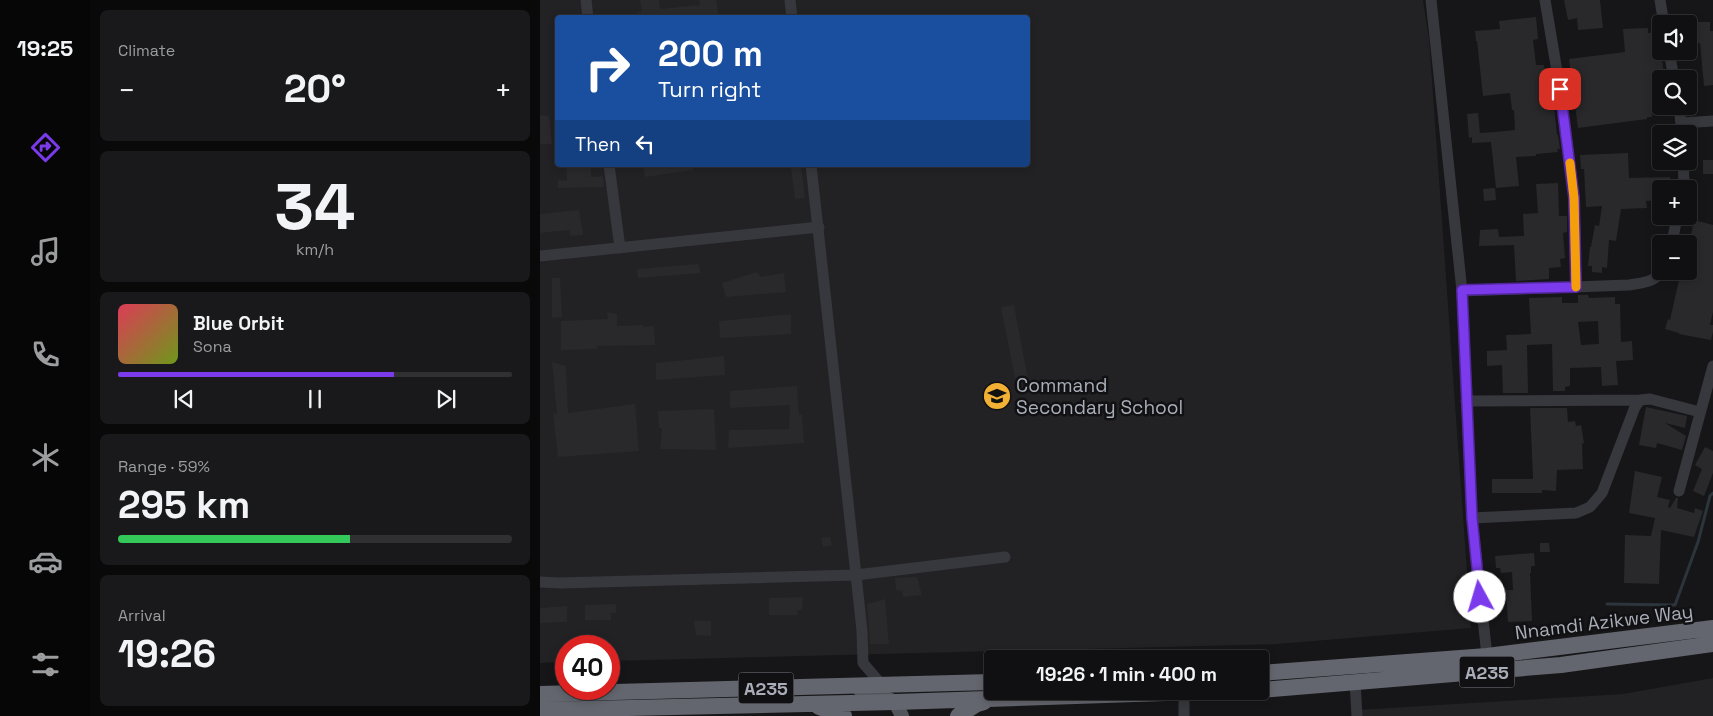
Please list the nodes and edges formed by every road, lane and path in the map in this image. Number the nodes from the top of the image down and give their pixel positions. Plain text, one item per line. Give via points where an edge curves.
1 (586, 0) edge
2 (790, 0) edge
3 (1431, 0) edge
4 (1545, 0) edge
5 (1660, 0) edge
6 (588, 15) edge
7 (792, 15) edge
8 (1662, 15) edge
9 (1713, 121) edge
10 (1695, 125) edge
11 (609, 167) edge
12 (811, 167) edge
13 (818, 227) junction
14 (620, 248) junction
15 (540, 257) edge
16 (1652, 280) edge
17 (1576, 287) junction
18 (1462, 290) junction
19 (1713, 366) edge
20 (1640, 400) junction
21 (1466, 401) junction
22 (1700, 412) junction
23 (1679, 491) dead end
24 (1472, 518) junction
25 (1005, 558) dead end
26 (856, 575) junction
27 (540, 582) edge
28 (1713, 628) edge
29 (1713, 644) edge
30 (1487, 656) junction
31 (1269, 672) edge
32 (984, 682) edge
33 (1355, 682) junction
34 (927, 684) junction
35 (882, 685) junction
36 (841, 686) junction
37 (1269, 689) edge
38 (540, 694) edge
39 (992, 700) edge
40 (999, 700) edge
41 (1184, 700) edge
42 (792, 704) junction
43 (540, 710) edge
44 (707, 711) edge
45 (896, 711) edge
46 (635, 712) edge
47 (557, 713) edge
48 (844, 716) edge
49 (958, 716) edge
50 (1184, 716) edge
51 (1357, 716) edge

1 - 6 street
2 - 7 street
3 - 18 street
4 - 17 street via 1574,198
5 - 8 street
9 - 10 street
11 - 14 street
12 - 13 street
13 - 14 street
13 - 26 street
14 - 15 street
16 - 17 street via 1629,285
17 - 18 street
18 - 21 street
19 - 22 street
20 - 21 street
20 - 22 street via 1650,399
20 - 24 street via 1602,493 1590,507 1576,513
21 - 24 street
22 - 23 street
24 - 30 street
25 - 26 street
26 - 27 street
26 - 35 street via 863,663
28 - 30 highway, Nnamdi Azikwe Way / A235
29 - 33 highway, Nnamdi Azikwe Way / A235 via 1561,665
30 - 31 highway, Nnamdi Azikwe Way / A235
32 - 34 highway, A235
33 - 37 highway, Nnamdi Azikwe Way / A235
33 - 51 street
34 - 35 highway, A235
34 - 45 main road via 912,689
35 - 36 highway, A235
36 - 38 highway, A235
36 - 45 main road via 870,690
39 - 45 highway, A235
40 - 49 highway via 977,704
41 - 50 street
42 - 44 highway, A235
42 - 45 highway, A235
42 - 48 highway via 824,708
43 - 47 highway, A235
44 - 46 highway, A235
46 - 47 highway, A235

